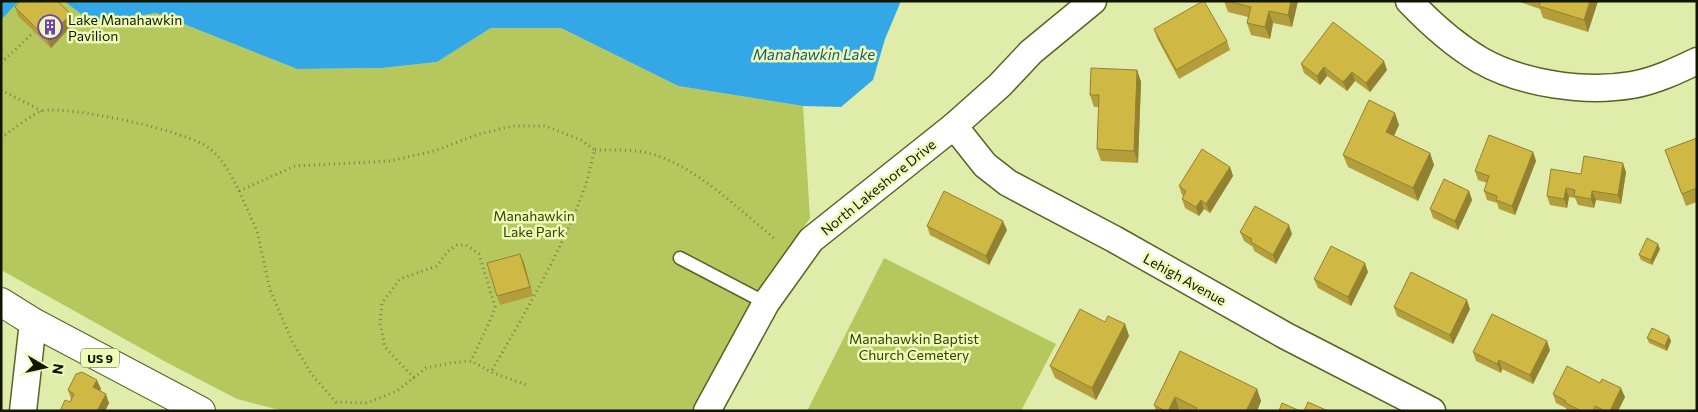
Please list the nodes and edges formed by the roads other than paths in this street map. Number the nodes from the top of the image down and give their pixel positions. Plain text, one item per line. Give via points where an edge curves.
1 (1093, 1) edge
2 (1409, 1) edge
3 (1697, 61) edge
4 (954, 126) junction
5 (680, 258) dead end
6 (1, 302) edge
7 (766, 303) junction
8 (33, 322) junction
9 (23, 411) edge
10 (201, 411) edge
11 (707, 411) edge
12 (1432, 411) edge

1 - 4 street, North Lakeshore Drive via 1031,52
2 - 3 street via 1455,43 1480,60 1542,82 1606,89 1669,75
4 - 7 street, North Lakeshore Drive via 811,240
4 - 12 street, Lehigh Avenue via 985,165 1008,183 1286,336
5 - 7 lane
6 - 8 highway, US 9
7 - 11 street, North Lakeshore Drive
8 - 9 street
8 - 10 highway, US 9

